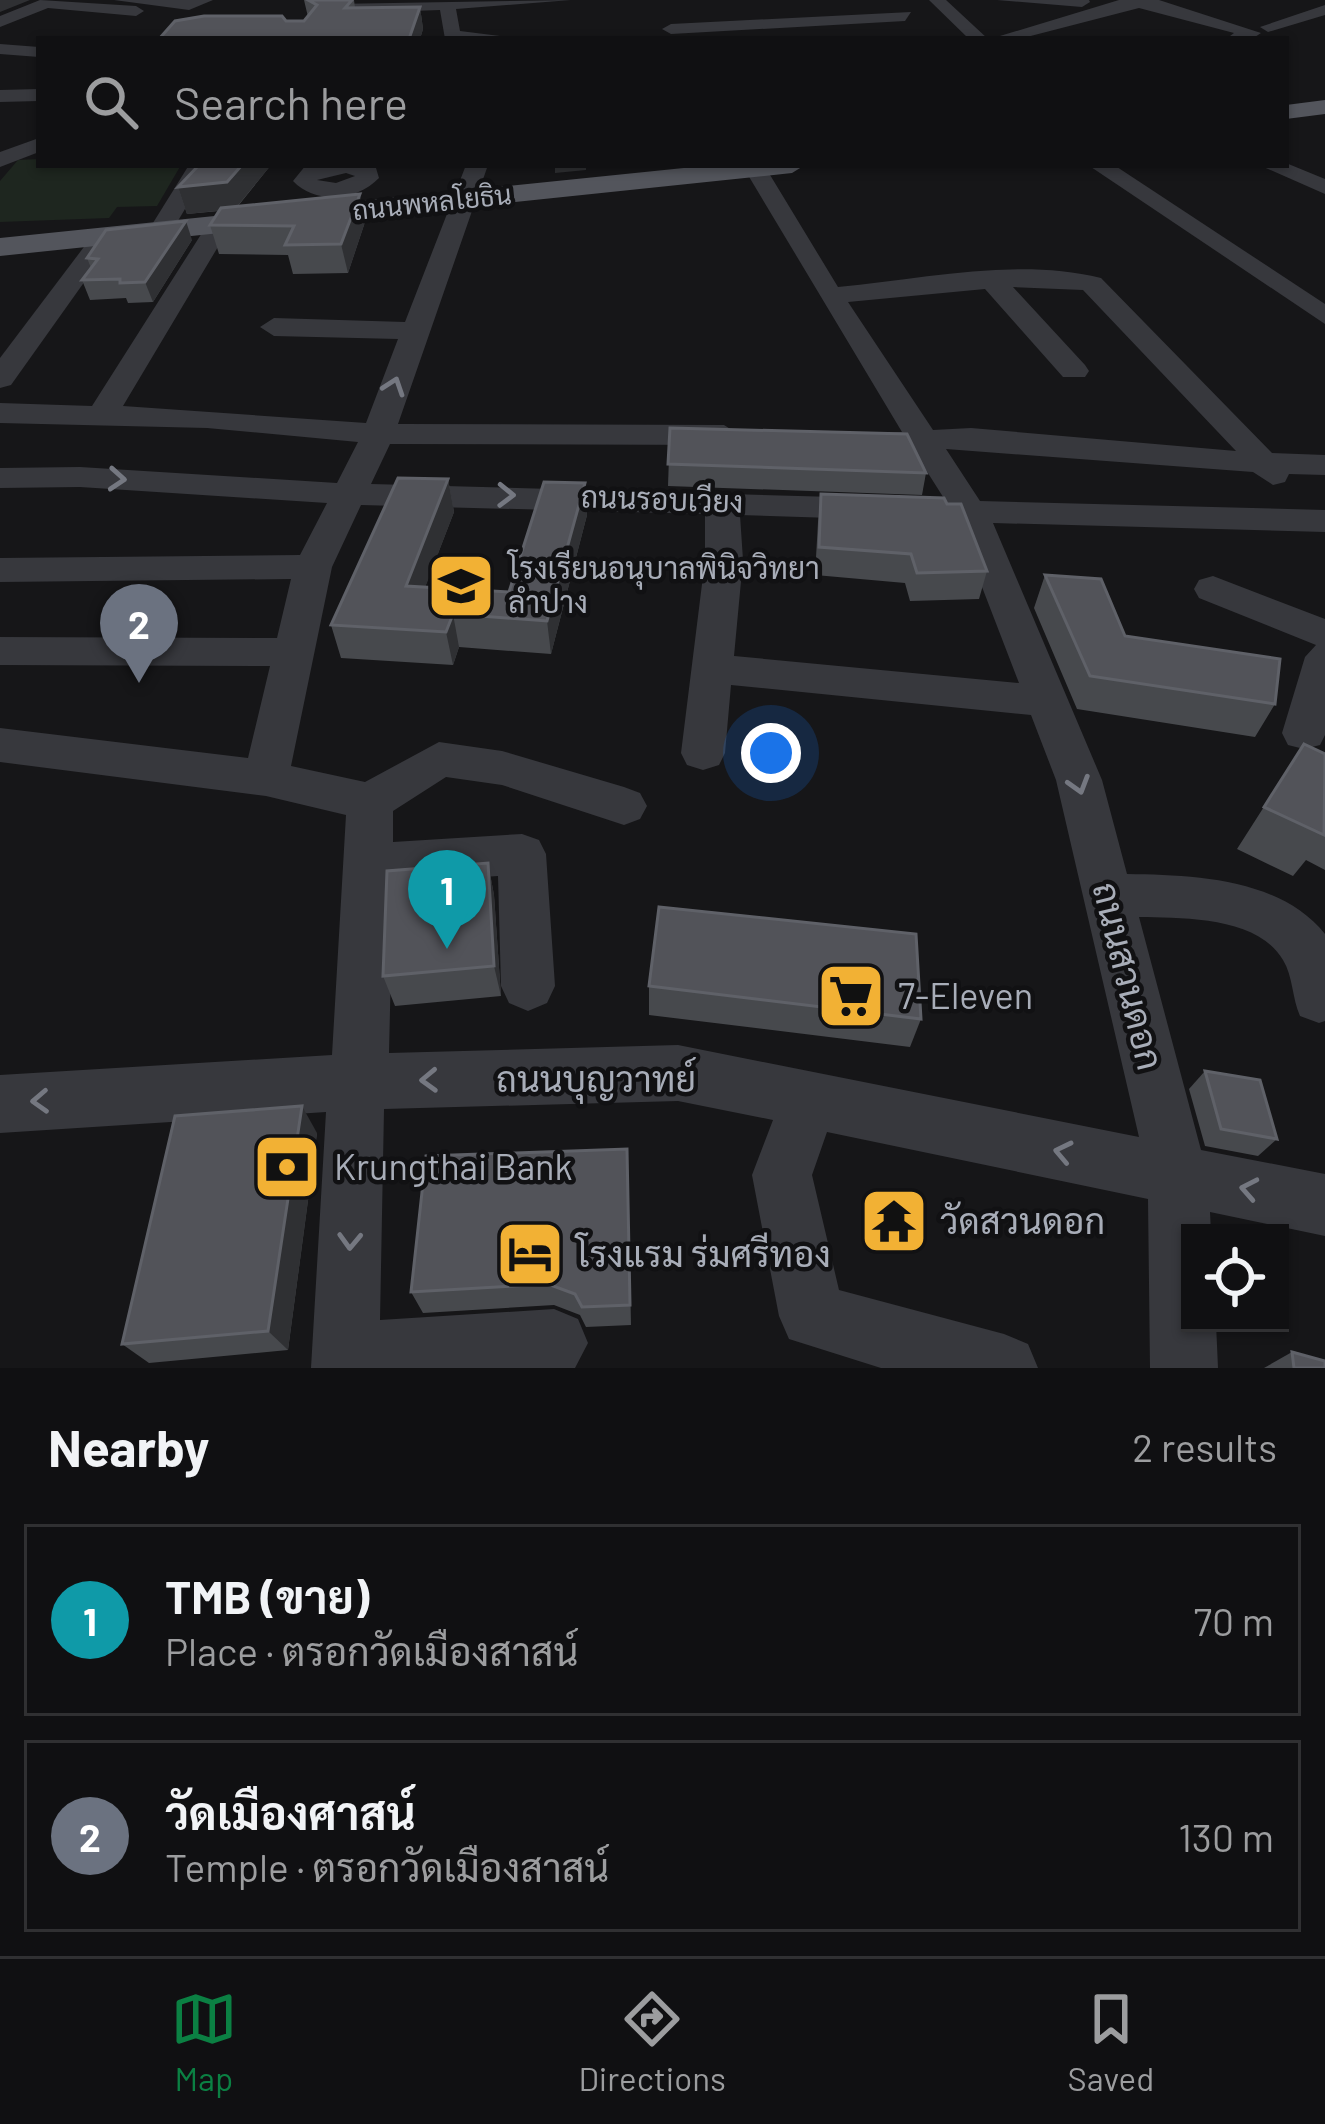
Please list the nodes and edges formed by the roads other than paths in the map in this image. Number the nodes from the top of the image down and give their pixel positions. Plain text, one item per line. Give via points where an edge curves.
1 (205, 0) edge
2 (323, 0) edge
3 (563, 0) edge
4 (937, 0) edge
5 (1006, 0) edge
6 (1088, 0) edge
7 (50, 2) edge
8 (469, 2) edge
9 (1145, 3) edge
10 (129, 5) edge
11 (447, 5) junction
12 (1236, 5) dead end
13 (1196, 8) edge
14 (1325, 10) edge
15 (905, 16) dead end
16 (0, 22) edge
17 (670, 27) edge
18 (1268, 27) dead end
19 (452, 36) edge
20 (976, 36) edge
21 (1011, 36) edge
22 (1244, 36) edge
23 (0, 49) edge
24 (36, 52) edge
25 (36, 95) edge
26 (0, 96) edge
27 (1325, 107) edge
28 (1289, 112) edge
29 (34, 149) edge
30 (0, 160) edge
31 (198, 168) edge
32 (475, 168) edge
33 (740, 168) edge
34 (756, 168) edge
35 (1103, 168) edge
36 (1278, 168) edge
37 (696, 171) edge
38 (316, 185) edge
39 (1325, 187) edge
40 (465, 199) junction
41 (219, 225) junction
42 (160, 231) junction
43 (105, 236) junction
44 (0, 247) edge
45 (994, 283) junction
46 (830, 296) junction
47 (1325, 316) edge
48 (274, 327) dead end
49 (413, 331) junction
50 (1074, 371) dead end
51 (0, 379) edge
52 (0, 413) edge
53 (100, 416) junction
54 (378, 434) junction
55 (767, 436) edge
56 (923, 439) junction
57 (826, 443) edge
58 (1263, 463) junction
59 (1325, 465) edge
60 (0, 478) edge
61 (351, 494) junction
62 (722, 500) junction
63 (972, 514) junction
64 (1316, 521) edge
65 (313, 567) junction
66 (0, 570) edge
67 (1213, 589) dead end
68 (1325, 634) edge
69 (0, 651) edge
70 (278, 652) dead end
71 (1325, 656) edge
72 (710, 668) junction
73 (1046, 701) junction
74 (1304, 733) dead end
75 (0, 745) edge
76 (703, 753) dead end
77 (266, 778) junction
78 (370, 802) junction
79 (623, 806) dead end
80 (371, 865) junction
81 (1107, 895) junction
82 (528, 986) dead end
83 (1319, 998) dead end
84 (360, 1053) junction
85 (810, 1100) junction
86 (0, 1104) edge
87 (1178, 1175) junction
88 (1325, 1205) edge
89 (554, 1343) dead end
90 (345, 1362) edge
91 (1004, 1368) edge
92 (1184, 1368) edge

1 - 10 street
2 - 11 street via 327,9
3 - 8 street
4 - 20 street
5 - 6 street
7 - 10 street
7 - 16 street
8 - 11 street
9 - 13 street
9 - 21 street
11 - 19 street
12 - 13 street
13 - 22 street via 1252,33
14 - 18 street
15 - 17 street
23 - 24 street
25 - 26 street
27 - 28 main road
29 - 30 street
31 - 42 street
32 - 40 street
33 - 37 main road, ถนนพหลโยธิน
34 - 46 street, ถนนสวนดอก
35 - 47 street
36 - 39 street
37 - 40 main road, ถนนพหลโยธิน
38 - 40 main road, ถนนพหลโยธิน
38 - 41 main road, ถนนพหลโยธิน
40 - 49 street
41 - 42 main road, ถนนพหลโยธิน
41 - 53 street
42 - 43 main road, ถนนพหลโยธิน
43 - 44 main road, ถนนพหลโยธิน
43 - 51 street
45 - 46 street
45 - 50 street
45 - 58 street via 1092,284
46 - 56 street, ถนนสวนดอก
48 - 49 street
54 -> 49 street
52 - 53 street
53 - 54 street
54 - 55 street
54 - 61 street
56 - 57 street
56 - 58 street
56 - 63 street, ถนนสวนดอก
58 - 59 street
58 - 64 street
60 -> 61 street, ถนนรอบเวียง
61 -> 62 street, ถนนรอบเวียง
61 - 65 street
62 - 63 street, ถนนรอบเวียง
62 - 72 street via 724,560
63 - 64 street, ถนนรอบเวียง
63 - 73 street, ถนนสวนดอก
65 - 66 street
65 - 77 street
67 - 68 street
69 - 70 street
71 - 74 street
72 - 73 street
72 - 76 street
73 -> 81 street, ถนนสวนดอก via 1078,780
75 - 77 street
77 - 78 street
78 - 79 street via 439,759 502,768
78 - 80 street
80 - 82 street via 522,854
80 - 84 street
81 - 83 street via 1197,896 1283,925 1308,952
81 - 87 street, ถนนสวนดอก
85 -> 84 street, ถนนบุญวาทย์ via 678,1073
84 -> 86 street, ถนนบุญวาทย์
84 -> 90 street
87 -> 85 street, ถนนบุญวาทย์
85 - 91 street via 782,1175 812,1316
88 -> 87 street, ถนนบุญวาทย์
87 - 92 street, ถนนสวนดอก
89 - 90 street

